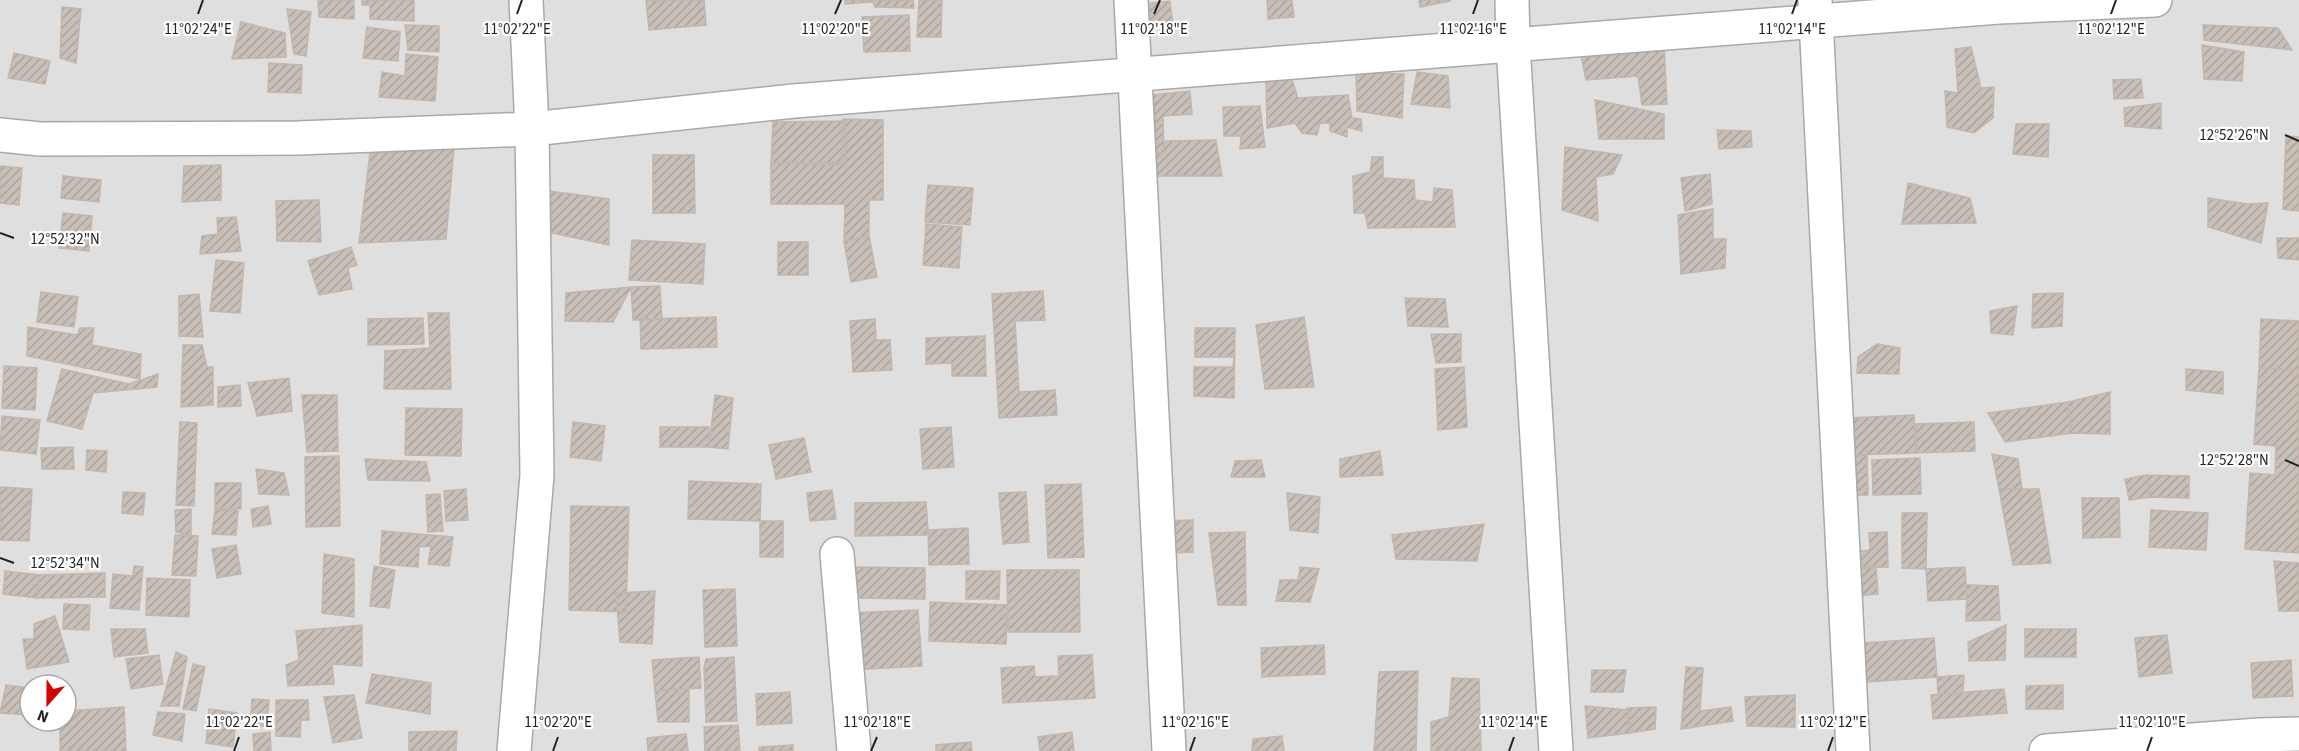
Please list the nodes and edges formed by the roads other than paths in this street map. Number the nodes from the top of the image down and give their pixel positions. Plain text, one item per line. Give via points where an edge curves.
1 (526, 0) edge
2 (1131, 0) edge
3 (1512, 0) edge
4 (2156, 0) edge
5 (1815, 11) edge
6 (1513, 45) junction
7 (1134, 74) junction
8 (532, 129) junction
9 (0, 135) edge
10 (837, 554) dead end
11 (2299, 734) edge
12 (514, 751) edge
13 (854, 751) edge
14 (1169, 751) edge
15 (1556, 751) edge
16 (1853, 751) edge
17 (2046, 751) edge

1 - 8 street
2 - 7 street
3 - 6 street
4 - 5 street
5 - 6 street
5 - 16 street
6 - 7 street
6 - 15 street
7 - 8 street via 794,100
7 - 14 street
8 - 9 street via 286,138 40,139
8 - 12 street via 537,475
10 - 13 street
11 - 17 street

